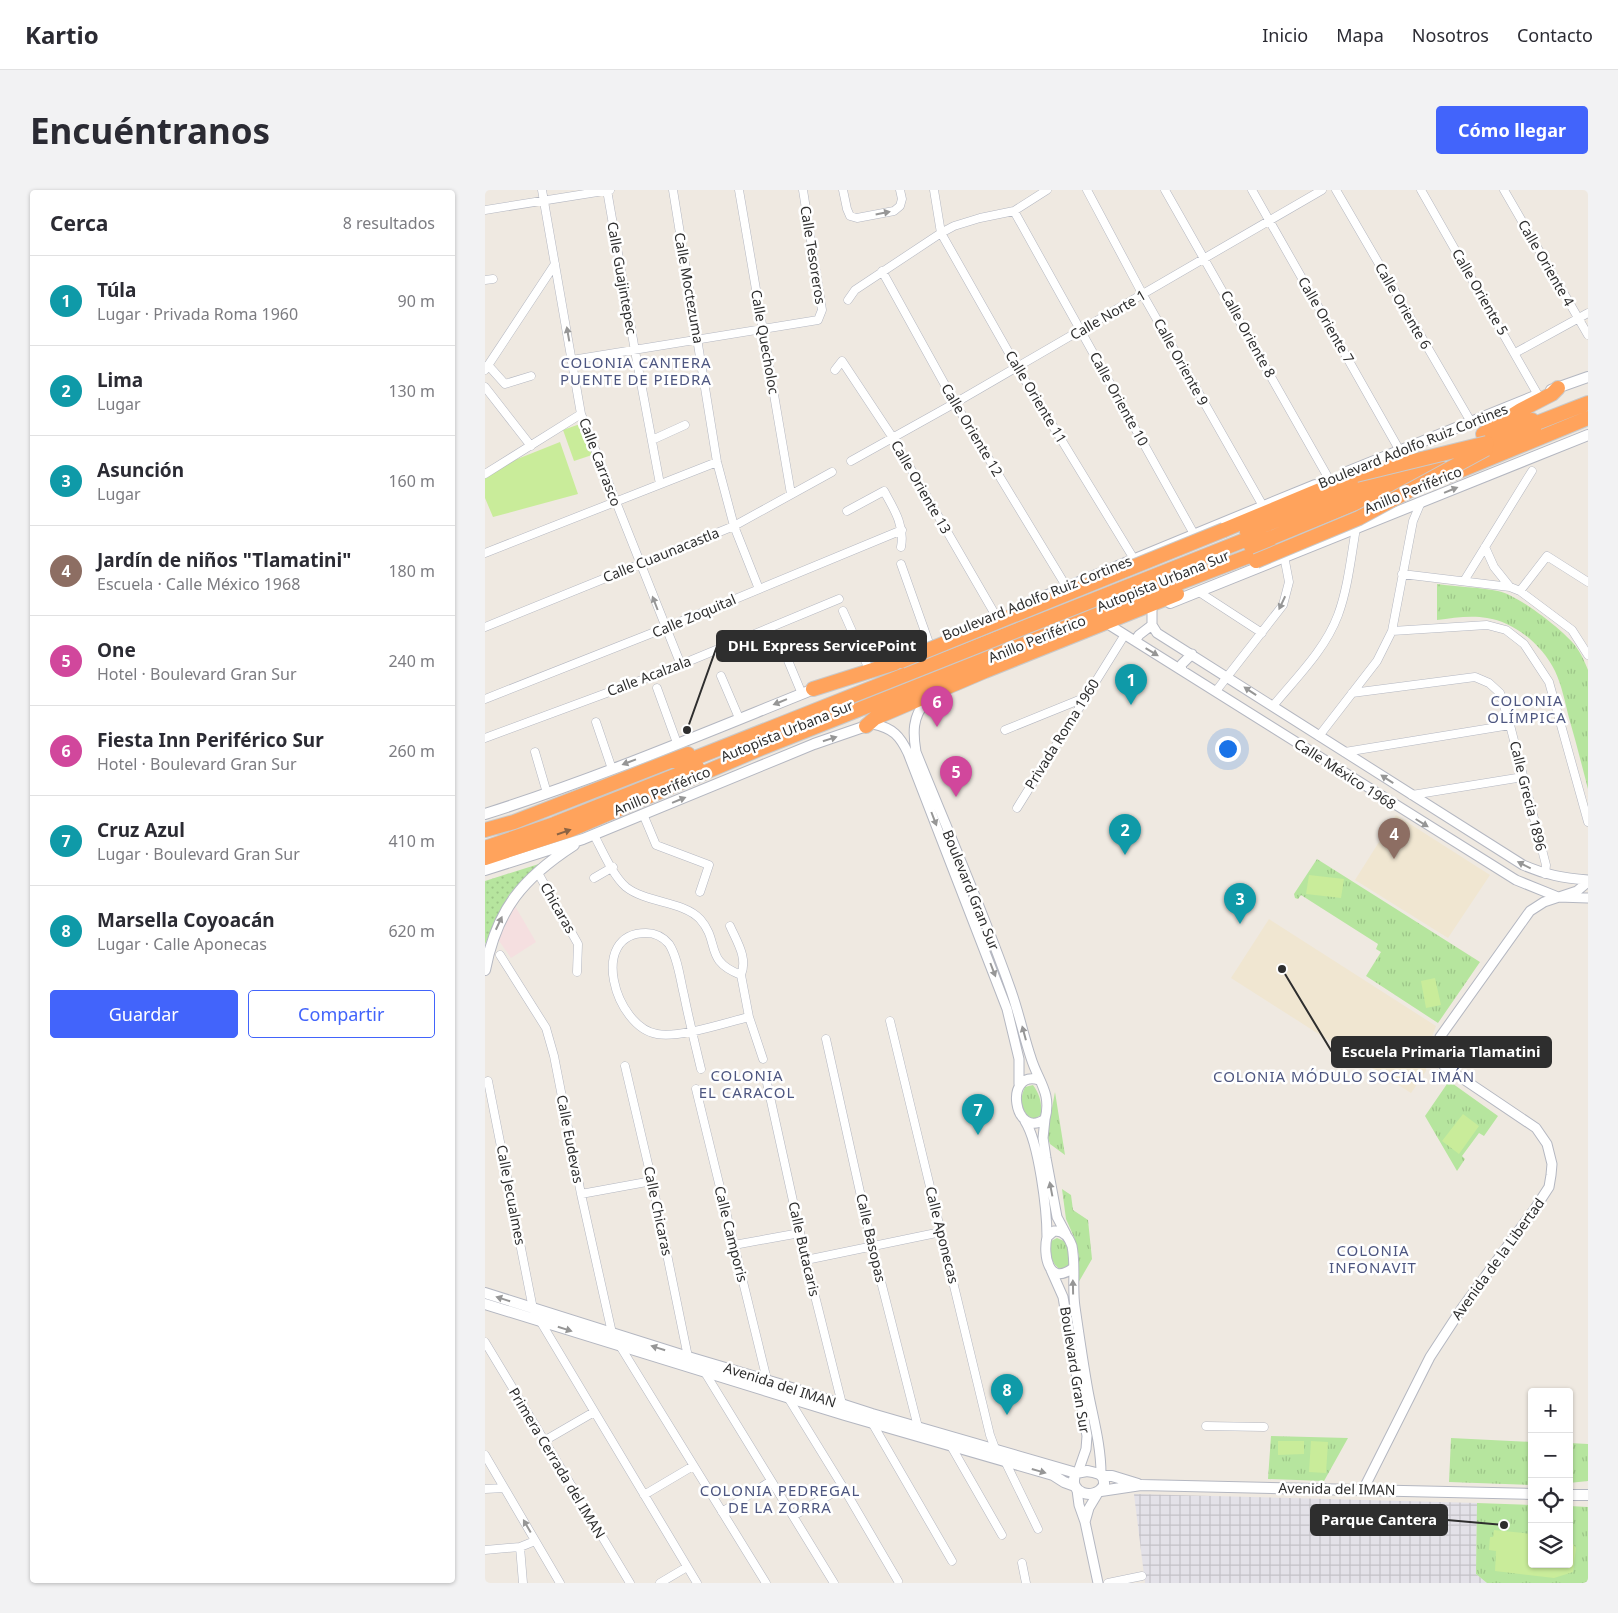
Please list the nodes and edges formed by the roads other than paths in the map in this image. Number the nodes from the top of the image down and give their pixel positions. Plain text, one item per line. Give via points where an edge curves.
1 (542, 190) edge
2 (608, 190) edge
3 (673, 190) edge
4 (739, 190) edge
5 (803, 190) edge
6 (843, 190) edge
7 (901, 190) edge
8 (934, 190) edge
9 (1047, 190) edge
10 (1087, 190) edge
11 (1165, 190) edge
12 (1252, 190) edge
13 (1323, 190) edge
14 (1336, 190) edge
15 (1421, 190) edge
16 (1505, 190) edge
17 (543, 200) junction
18 (485, 210) edge
19 (1014, 211) junction
20 (1269, 221) junction
21 (941, 233) junction
22 (1205, 259) junction
23 (555, 264) junction
24 (882, 271) junction
25 (1143, 294) junction
26 (848, 300) dead end
27 (1588, 312) edge
28 (1578, 318) junction
29 (762, 330) junction
30 (1080, 331) junction
31 (1588, 335) edge
32 (698, 341) junction
33 (635, 351) junction
34 (1515, 353) junction
35 (572, 360) junction
36 (1017, 367) junction
37 (487, 368) edge
38 (835, 370) dead end
39 (531, 376) dead end
40 (1588, 377) edge
41 (485, 387) edge
42 (1558, 388) junction
43 (1538, 395) junction
44 (1588, 398) edge
45 (955, 403) junction
46 (1588, 403) edge
47 (1588, 409) edge
48 (581, 414) junction
49 (1588, 418) edge
50 (1471, 422) junction
51 (685, 425) dead end
52 (1588, 435) edge
53 (893, 438) junction
54 (652, 440) junction
55 (531, 446) junction
56 (1487, 446) junction
57 (1467, 447) junction
58 (1400, 451) junction
59 (851, 461) dead end
60 (717, 462) junction
61 (1532, 471) dead end
62 (832, 472) dead end
63 (485, 474) edge
64 (1329, 479) junction
65 (660, 484) junction
66 (791, 494) junction
67 (615, 502) junction
68 (1421, 502) junction
69 (1263, 506) junction
70 (847, 511) dead end
71 (1397, 512) junction
72 (1413, 520) junction
73 (1327, 525) junction
74 (734, 526) junction
75 (1356, 528) junction
76 (902, 530) junction
77 (1194, 534) junction
78 (901, 547) dead end
79 (1485, 547) junction
80 (485, 553) edge
81 (1284, 556) junction
82 (1134, 559) junction
83 (901, 564) dead end
84 (640, 565) junction
85 (1253, 570) junction
86 (1402, 574) junction
87 (1464, 581) junction
88 (1588, 582) edge
89 (1066, 586) junction
90 (1509, 587) junction
91 (759, 589) junction
92 (1520, 591) junction
93 (1199, 592) junction
94 (839, 599) dead end
95 (1152, 610) junction
96 (843, 611) dead end
97 (995, 616) junction
98 (1039, 618) junction
99 (1152, 625) junction
100 (1111, 626) junction
101 (485, 627) edge
102 (665, 628) junction
103 (1392, 631) junction
104 (1262, 633) junction
105 (1125, 636) junction
106 (779, 639) dead end
107 (1135, 642) junction
108 (929, 643) junction
109 (1180, 648) junction
110 (1192, 654) junction
111 (1588, 654) edge
112 (884, 661) junction
113 (1171, 663) junction
114 (681, 665) junction
115 (868, 667) junction
116 (1181, 670) junction
117 (982, 672) junction
118 (721, 676) dead end
119 (1227, 676) junction
120 (962, 684) junction
121 (657, 688) dead end
122 (808, 691) junction
123 (1217, 691) junction
124 (1352, 693) junction
125 (1085, 698) junction
126 (485, 699) edge
127 (908, 701) junction
128 (926, 702) junction
129 (1273, 706) junction
130 (739, 718) junction
131 (595, 722) dead end
132 (870, 725) junction
133 (1511, 725) junction
134 (1005, 730) dead end
135 (913, 731) junction
136 (1319, 736) junction
137 (485, 738) edge
138 (901, 738) junction
139 (677, 743) junction
140 (763, 748) junction
141 (535, 752) dead end
142 (1345, 752) junction
143 (612, 769) junction
144 (1523, 778) junction
145 (547, 793) junction
146 (1412, 795) junction
147 (1017, 808) dead end
148 (485, 814) edge
149 (643, 814) junction
150 (1588, 822) edge
151 (485, 830) edge
152 (594, 835) junction
153 (485, 838) edge
154 (583, 839) junction
155 (485, 848) edge
156 (485, 858) edge
157 (613, 868) junction
158 (485, 870) edge
159 (538, 873) junction
160 (1545, 874) junction
161 (594, 878) dead end
162 (1588, 881) edge
163 (700, 892) dead end
164 (968, 893) junction
165 (1558, 897) junction
166 (1588, 898) edge
167 (730, 926) dead end
168 (500, 955) dead end
169 (485, 970) edge
170 (577, 972) dead end
171 (741, 976) junction
172 (749, 1017) junction
173 (890, 1021) dead end
174 (691, 1031) junction
175 (826, 1039) dead end
176 (763, 1059) dead end
177 (625, 1066) dead end
178 (701, 1069) dead end
179 (1039, 1080) junction
180 (489, 1081) dead end
181 (767, 1083) dead end
182 (1019, 1084) junction
183 (696, 1089) dead end
184 (1045, 1118) junction
185 (1025, 1121) junction
186 (652, 1181) junction
187 (581, 1194) junction
188 (941, 1232) junction
189 (800, 1233) junction
190 (1067, 1234) junction
191 (1047, 1237) junction
192 (734, 1245) junction
193 (872, 1246) junction
194 (806, 1260) junction
195 (1073, 1268) junction
196 (1051, 1270) junction
197 (485, 1293) edge
198 (485, 1304) edge
199 (533, 1309) junction
200 (541, 1322) junction
201 (613, 1334) junction
202 (485, 1342) edge
203 (620, 1346) junction
204 (687, 1361) junction
205 (705, 1367) junction
206 (779, 1384) junction
207 (765, 1385) junction
208 (787, 1396) junction
209 (844, 1410) junction
210 (594, 1412) junction
211 (871, 1418) junction
212 (1206, 1426) dead end
213 (1264, 1428) dead end
214 (920, 1433) junction
215 (544, 1440) junction
216 (952, 1442) junction
217 (994, 1450) junction
218 (485, 1455) edge
219 (1005, 1461) junction
220 (693, 1466) junction
221 (1077, 1472) junction
222 (1102, 1475) junction
223 (771, 1481) junction
224 (1141, 1484) junction
225 (504, 1488) junction
226 (843, 1488) junction
227 (1076, 1488) junction
228 (485, 1489) edge
229 (1363, 1490) junction
230 (1588, 1490) edge
231 (1099, 1492) junction
232 (1528, 1494) edge
233 (1573, 1494) edge
234 (644, 1495) junction
235 (1573, 1495) edge
236 (1588, 1495) edge
237 (721, 1512) junction
238 (793, 1516) junction
239 (1085, 1522) junction
240 (1038, 1529) dead end
241 (1002, 1534) dead end
242 (535, 1541) junction
243 (520, 1547) junction
244 (485, 1550) edge
245 (952, 1561) dead end
246 (1022, 1562) dead end
247 (687, 1567) junction
248 (1143, 1576) dead end
249 (898, 1581) dead end
250 (523, 1583) edge
251 (560, 1583) edge
252 (630, 1583) edge
253 (660, 1583) edge
254 (697, 1583) edge
255 (766, 1583) edge
256 (834, 1583) edge
257 (1026, 1583) edge
258 (1098, 1583) edge
259 (1108, 1583) edge

1 - 17 street, Calle Carrasco
2 - 17 street
2 - 33 street, Calle Guajintepec
3 - 32 street, Calle Moctezuma
4 - 29 street, Calle Quecholoc
5 - 29 street, Calle Tesoreros via 822,310 818,320
6 -> 7 street via 850,216 857,218 894,211 900,206
8 - 21 street
9 - 19 street
10 - 25 street, Calle Oriente 9
11 - 22 street, Calle Oriente 8
12 - 20 street, Calle Oriente 7
13 - 20 street, Calle Norte 1
14 - 50 street, Calle Oriente 6
15 - 34 street, Calle Oriente 5
16 - 28 street, Calle Oriente 4
17 - 18 street
17 - 23 street, Calle Carrasco
19 - 21 street via 980,218
19 - 30 street, Calle Oriente 10
20 - 22 street, Calle Norte 1
20 - 58 street, Calle Oriente 7
21 - 24 street
21 - 36 street, Calle Oriente 11
22 - 25 street, Calle Norte 1
22 - 64 street, Calle Oriente 8
35 -> 23 street, Calle Carrasco
23 - 37 street
24 - 26 street via 855,290
24 - 45 street, Calle Oriente 12
25 - 30 street, Calle Norte 1
25 - 69 street, Calle Oriente 9
27 - 28 street
28 - 31 street, Calle Oriente 4
28 - 34 street
29 - 32 street
29 - 66 street, Calle Quecholoc
30 - 36 street, Calle Norte 1
30 - 77 street, Calle Oriente 10
32 - 33 street
32 - 60 street, Calle Moctezuma
33 - 35 street
33 - 54 street, Calle Guajintepec
34 - 43 street, Calle Oriente 5
35 - 48 street, Calle Carrasco
36 - 45 street, Calle Norte 1
36 - 82 street, Calle Oriente 11
37 - 39 street via 505,384
38 - 53 street, Calle Oriente 13 via 842,361
40 - 42 main road, Boulevard Adolfo Ruiz Cortines
41 - 55 street
42 - 43 main road, Boulevard Adolfo Ruiz Cortines
42 - 57 highway via 1490,429
43 - 50 main road, Boulevard Adolfo Ruiz Cortines
44 - 57 highway, Anillo Periférico
45 - 53 street, Calle Norte 1
45 - 89 street, Calle Oriente 12
46 - 56 highway, Autopista Urbana Sur
47 - 56 highway, Autopista Urbana Sur
48 - 55 street
48 - 67 street, Calle Carrasco
49 - 73 highway, Anillo Periférico
50 - 58 main road, Boulevard Adolfo Ruiz Cortines
51 - 54 street
68 -> 52 main road
53 - 59 street, Calle Norte 1
53 - 97 street, Calle Oriente 13
54 - 65 street, Calle Guajintepec
55 - 63 street
56 - 117 highway, bridge via 1359,518
56 - 122 highway, bridge via 1356,476 901,661
56 - 153 highway, Autopista Urbana Sur, bridge via 555,814
56 - 155 highway, Autopista Urbana Sur, bridge via 1066,620 554,824
57 - 98 highway, Anillo Periférico via 1299,510
58 - 64 main road, Boulevard Adolfo Ruiz Cortines
60 - 65 street
60 - 74 street, Calle Moctezuma
61 - 79 street
62 - 66 street, Calle Cuaunacastla
64 - 69 main road, Boulevard Adolfo Ruiz Cortines
65 - 67 street
66 - 74 street, Calle Cuaunacastla
67 - 80 street
67 - 84 street, Calle Carrasco
68 - 71 main road
68 - 72 street
69 - 77 main road, Boulevard Adolfo Ruiz Cortines
70 - 76 street via 884,492
71 - 72 street
71 - 75 main road
72 - 86 street
73 - 85 highway
73 - 140 highway, Anillo Periférico
74 - 84 street, Calle Cuaunacastla
74 - 91 street, Calle Moctezuma
75 - 81 main road
75 - 129 street via 1346,587 1337,616 1320,648
76 - 78 street
76 - 91 street, Calle Zoquital
77 - 82 main road, Boulevard Adolfo Ruiz Cortines
79 - 87 street
79 - 90 street via 1494,567
81 - 85 main road
81 -> 104 street via 1289,582 1283,605
82 - 89 main road, Boulevard Adolfo Ruiz Cortines
83 - 108 street
84 - 101 street, Calle Cuaunacastla
102 -> 84 street, Calle Carrasco
85 - 93 main road
86 - 87 street
86 - 103 street
87 - 90 street
88 - 92 street via 1547,556
89 - 97 main road, Boulevard Adolfo Ruiz Cortines
90 - 92 street
91 - 102 street, Calle Zoquital
92 - 111 street via 1572,630
93 - 95 main road
93 - 104 street
94 - 114 street, Calle Acalzala
95 - 99 street
95 - 100 main road
96 - 115 street
97 - 108 main road, Boulevard Adolfo Ruiz Cortines
98 - 112 highway
98 - 151 highway, Anillo Periférico via 550,808
99 - 107 street
99 - 109 street, Calle México 1968 via 1157,633
100 - 105 street, Calle México 1968
100 - 120 main road
102 - 114 street, Calle Carrasco
102 - 126 street, Calle Zoquital
103 - 124 street via 1377,660
103 - 150 street via 1487,625 1506,630 1524,644 1549,682
104 - 119 street
105 - 107 street, Calle México 1968
105 - 125 street, Privada Roma 1960
106 - 122 street
107 -> 113 street, Calle México 1968
108 - 112 main road, Boulevard Adolfo Ruiz Cortines
109 - 110 street, Calle México 1968
109 - 113 street via 1177,660
110 - 116 street via 1182,664
110 - 119 street, Calle México 1968
112 - 115 main road, Boulevard Adolfo Ruiz Cortines
113 - 116 street, Calle México 1968
114 - 137 street, Calle Acalzala
115 - 122 main road, Boulevard Adolfo Ruiz Cortines
116 - 123 street, Calle México 1968
117 - 120 highway
117 - 127 highway via 967,674
118 - 130 street
119 - 123 street
129 -> 119 street, Calle México 1968
120 - 127 highway
120 - 128 main road
121 - 139 street
122 -> 130 main road, Boulevard Adolfo Ruiz Cortines
123 -> 165 street, Calle México 1968 via 1479,859 1516,880
124 - 133 street, Calle Grecia 1896 via 1475,677 1500,693
124 - 136 street
125 - 134 street
125 - 147 street, Privada Roma 1960
127 - 132 highway via 875,718
127 - 140 highway via 781,747
128 - 132 main road
128 - 135 street, Boulevard Gran Sur via 918,710
129 - 136 street, Calle México 1968
130 - 139 main road, Boulevard Adolfo Ruiz Cortines
131 - 143 street
132 - 138 street via 884,726
149 -> 132 main road
133 - 142 street
133 - 144 street, Calle Grecia 1896
135 - 138 street via 904,730
135 - 164 street, Boulevard Gran Sur via 915,752
136 - 142 street, Calle México 1968
138 -> 164 street, Boulevard Gran Sur
139 -> 143 main road, Boulevard Adolfo Ruiz Cortines
156 -> 140 highway, Anillo Periférico via 570,830
141 - 145 street
146 -> 142 street, Calle México 1968
143 - 145 main road, Boulevard Adolfo Ruiz Cortines
144 - 146 street
144 - 160 street, Calle Grecia 1896 via 1546,865
145 - 148 main road, Boulevard Adolfo Ruiz Cortines
160 -> 146 street, Calle México 1968 via 1523,865
149 - 152 main road
149 - 163 street via 656,845 709,865
152 - 154 main road
152 - 157 street
154 - 158 main road
154 - 159 main road
157 - 161 street
157 - 171 street via 627,887 687,910 699,918 706,927 721,965
169 -> 159 main road via 500,920 519,890
159 - 170 street, Chicaras via 578,944
160 - 162 street, Calle México 1968
162 - 165 street, Avenida de la Libertad via 1577,891
179 -> 164 street, Boulevard Gran Sur via 1009,986
164 -> 182 street, Boulevard Gran Sur via 1009,1016 1019,1060
165 - 166 street, Calle México 1968
165 - 229 street, Avenida de la Libertad via 1530,911 1440,1037 1438,1050 1444,1066 1536,1128 1550,1154 1549,1187 1429,1357
167 - 171 street via 742,953 744,968
168 - 187 street, Calle Eudevas via 546,1028
171 - 172 street
172 - 174 street
172 - 176 street
173 - 188 street, Calle Aponecas
174 - 174 street via 670,946 653,933 641,933 621,943 613,957 614,982 631,1017 640,1027 655,1034
174 - 178 street
175 - 193 street, Calle Basopas
177 - 186 street, Calle Chicaras
179 - 182 street via 1029,1078
179 - 184 street via 1047,1099
180 - 199 street, Calle Jecualmes
181 - 189 street, Calle Butacaris
182 - 185 street via 1017,1103
183 - 192 street, Calle Camporis
184 - 185 street via 1035,1124
190 -> 184 street via 1055,1207 1043,1138
185 - 191 street via 1034,1140
186 - 187 street
186 - 204 street, Calle Chicaras
187 - 201 street, Calle Eudevas
188 - 193 street
188 - 217 street, Calle Aponecas
189 - 192 street
189 - 194 street, Calle Butacaris
190 - 191 street via 1054,1231
190 - 195 street
191 - 196 street via 1045,1255
192 - 207 street, Calle Camporis
193 - 194 street
193 - 214 street, Calle Basopas
194 - 209 street, Calle Butacaris
195 - 196 street via 1062,1275
222 -> 195 street, Boulevard Gran Sur via 1073,1294
196 - 221 street, Boulevard Gran Sur via 1063,1297 1087,1436 1085,1456
199 -> 197 main road, Avenida del IMAN
198 - 200 main road, Avenida del IMAN
199 - 200 street
199 - 201 main road, Avenida del IMAN
200 -> 203 main road, Avenida del IMAN
200 - 210 street
201 - 203 street, Calle Eudevas
204 -> 201 main road, Avenida del IMAN
202 - 215 street, Primera Cerrada del IMAN
203 - 204 main road, Avenida del IMAN
203 - 220 street, Calle Eudevas
204 - 205 main road, Avenida del IMAN
205 - 207 main road, Avenida del IMAN
205 - 223 street
206 - 207 main road, Avenida del IMAN
206 - 208 street
206 - 209 main road, Avenida del IMAN
207 - 208 main road, Avenida del IMAN
208 - 209 main road, Avenida del IMAN
208 - 226 street
209 - 211 main road, Avenida del IMAN
210 - 215 street
210 - 234 street
211 - 214 main road, Avenida del IMAN
211 - 245 street
212 - 213 street
214 - 216 main road, Avenida del IMAN
215 - 252 street, Primera Cerrada del IMAN
216 - 217 main road, Avenida del IMAN
216 - 219 main road, Avenida del IMAN
216 - 241 street
217 - 219 street
217 - 221 main road, Avenida del IMAN
218 - 225 street
219 -> 227 main road, Avenida del IMAN via 1053,1475
219 - 240 street
220 - 234 street
220 - 237 street, Calle Eudevas
221 - 222 main road
221 - 227 main road via 1073,1481
222 - 224 main road, Avenida del IMAN
222 - 231 main road via 1104,1486
223 - 237 street
223 - 238 street
224 - 229 main road, Avenida del IMAN
224 - 231 main road, Avenida del IMAN
225 - 228 street
242 -> 225 street
226 - 238 street
226 - 249 street
227 - 231 main road via 1086,1494
227 - 239 street
229 - 232 main road, Avenida del IMAN
230 - 233 main road
231 - 239 street
234 - 247 street
235 - 236 main road
237 - 255 street, Calle Eudevas
238 - 256 street
239 - 258 street
242 - 243 street
242 - 251 street
243 - 244 street
243 - 250 street
246 - 257 street
247 - 253 street
247 - 254 street
248 - 259 street

